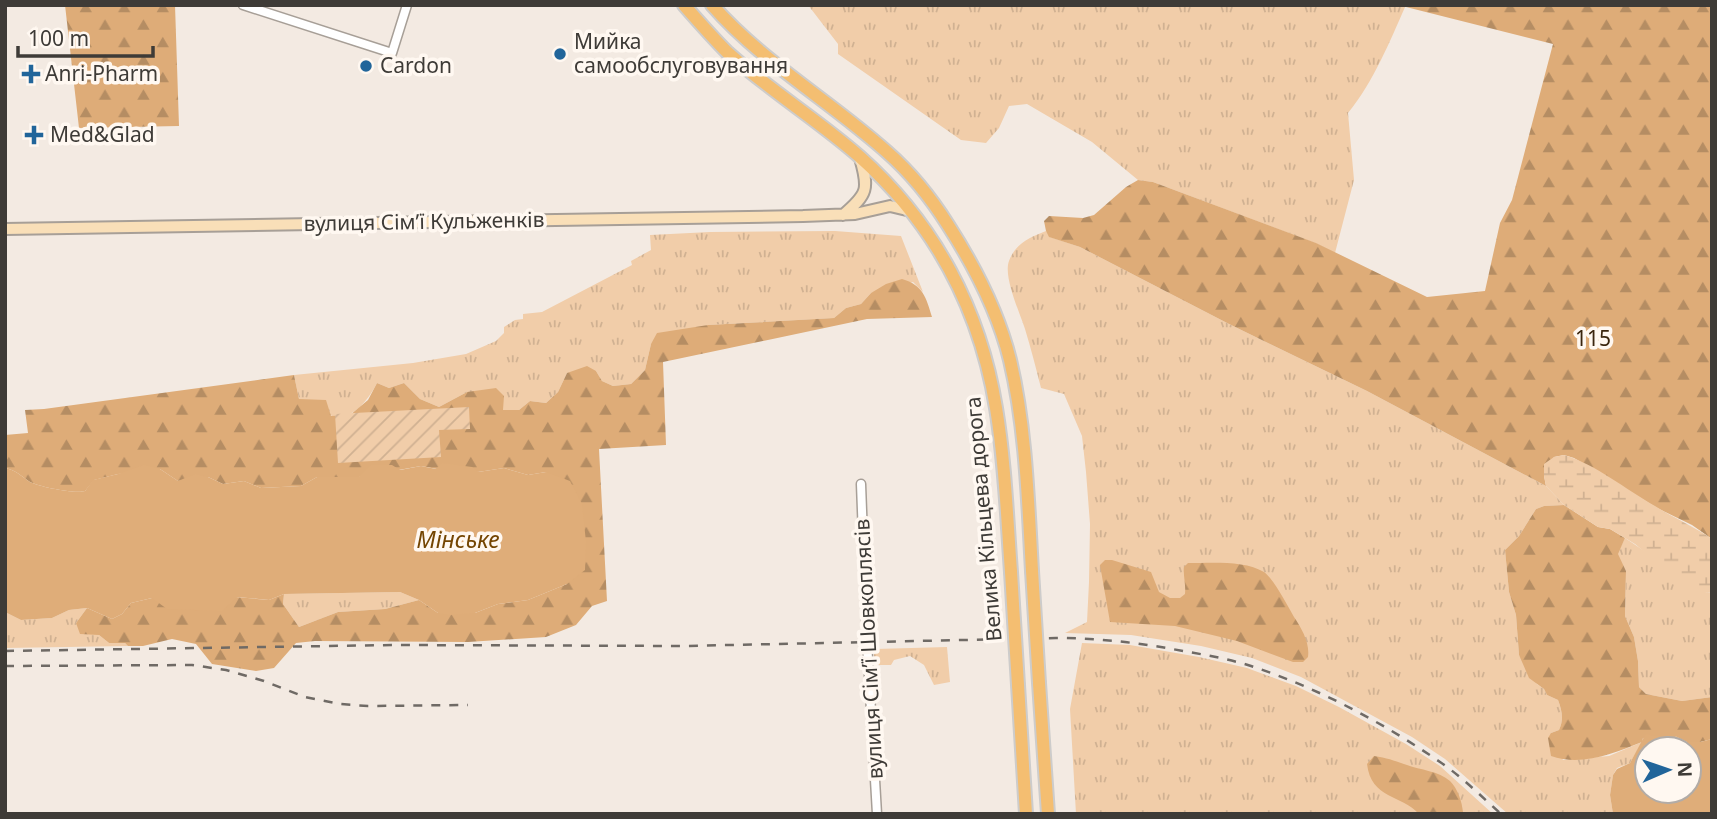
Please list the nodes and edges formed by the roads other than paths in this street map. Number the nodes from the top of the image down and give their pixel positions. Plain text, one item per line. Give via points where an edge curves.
1 (243, 5) edge
2 (407, 5) edge
3 (684, 5) edge
4 (712, 5) edge
5 (860, 156) junction
6 (911, 211) junction
7 (843, 215) junction
8 (5, 229) edge
9 (861, 484) dead end
10 (877, 814) edge
11 (1026, 814) edge
12 (1048, 814) edge

1 - 2 street via 392,53
3 - 5 main road, Велика Кільцева дорога via 728,53
4 - 12 main road, Велика Кільцева дорога, bridge via 754,46 887,152 923,189 964,248 988,296 1009,359 1023,439
5 - 6 main road, Велика Кільцева дорога
5 - 7 main road via 866,187 857,204
6 - 7 main road, вулиця Сімʼї Кульженків via 890,206
6 - 11 main road, Велика Кільцева дорога, bridge via 931,237 966,301 985,357 998,421
7 - 8 main road, вулиця Сімʼї Кульженків
9 - 10 street, вулиця Сімʼї Шовкоплясів

